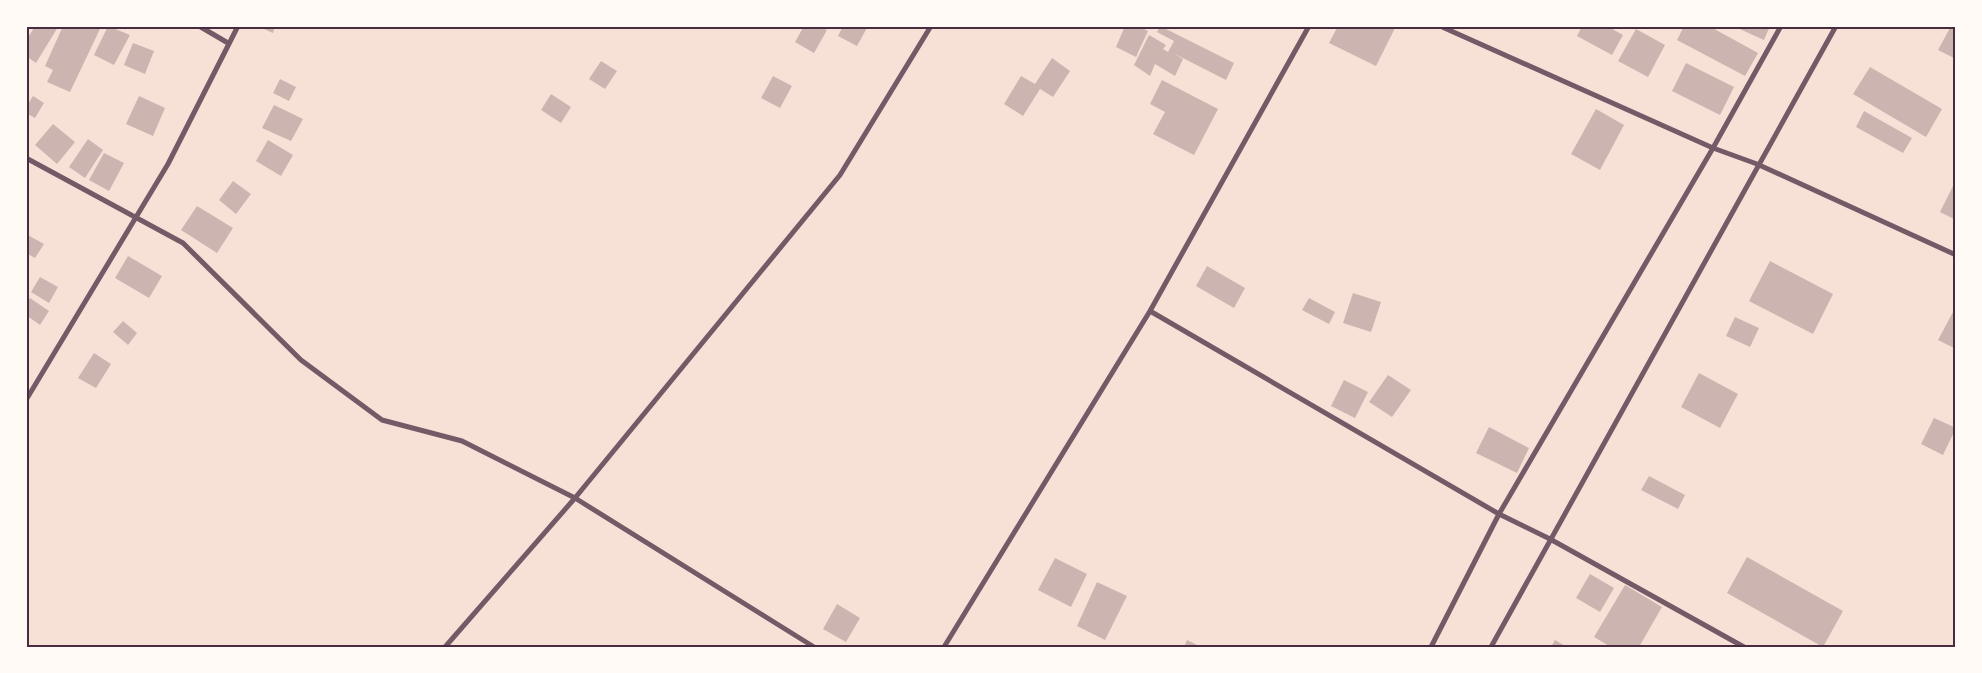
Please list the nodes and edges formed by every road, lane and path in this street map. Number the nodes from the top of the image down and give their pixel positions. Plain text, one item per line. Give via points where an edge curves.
1 (199, 26) edge
2 (238, 26) edge
3 (931, 26) edge
4 (1309, 26) edge
5 (1440, 26) edge
6 (1781, 26) edge
7 (1836, 26) edge
8 (228, 42) junction
9 (1713, 148) junction
10 (26, 158) edge
11 (1758, 164) junction
12 (135, 217) junction
13 (1956, 255) edge
14 (1150, 311) junction
15 (26, 400) edge
16 (575, 498) junction
17 (1499, 514) junction
18 (1550, 539) junction
19 (445, 647) edge
20 (814, 647) edge
21 (944, 647) edge
22 (1431, 647) edge
23 (1491, 647) edge
24 (1744, 647) edge

1 - 8 street
2 - 8 street
3 - 16 street via 840,175
4 - 14 street
5 - 9 street
6 - 9 street
7 - 11 street
8 - 12 street via 168,164
9 - 11 street
9 - 17 street
10 - 12 street
11 - 13 street
11 - 18 street
12 - 15 street
12 - 16 street via 183,243 301,360 382,420 462,441
14 - 17 street
14 - 21 street
16 - 19 street
16 - 20 street
17 - 18 street
17 - 22 street
18 - 23 street
18 - 24 street

